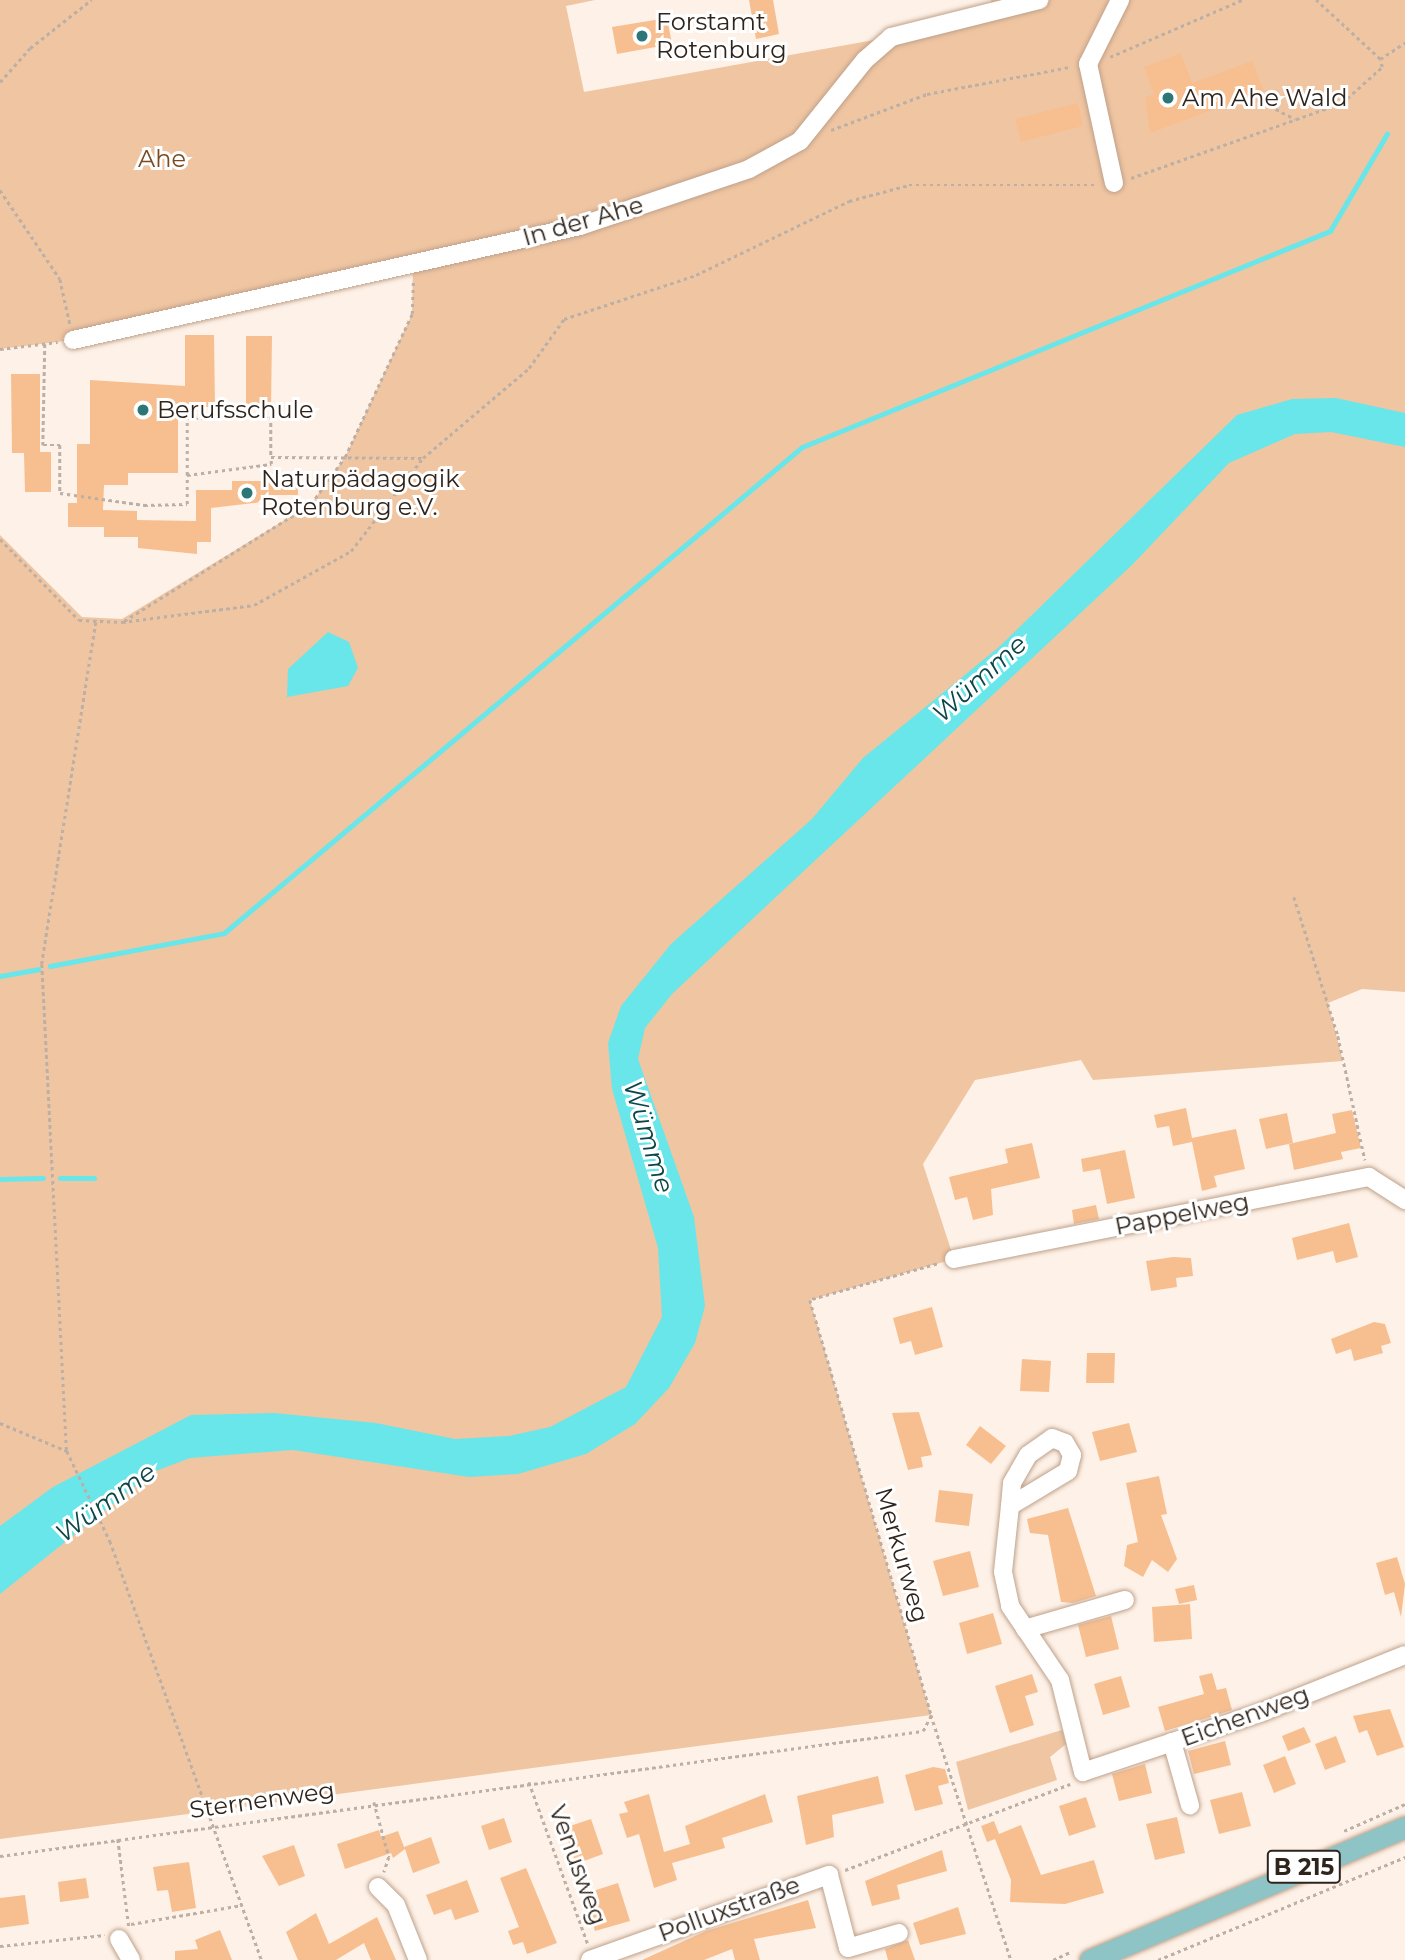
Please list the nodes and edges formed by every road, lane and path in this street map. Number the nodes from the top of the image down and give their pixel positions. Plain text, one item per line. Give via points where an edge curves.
1 (91, 0) edge
2 (1039, 0) edge
3 (1120, 0) edge
4 (1242, 0) edge
5 (1316, 0) edge
6 (1405, 43) edge
7 (1380, 58) junction
8 (1088, 64) junction
9 (0, 82) edge
10 (1251, 96) dead end
11 (1295, 119) junction
12 (800, 141) junction
13 (1114, 183) junction
14 (0, 190) edge
15 (413, 264) junction
16 (73, 340) junction
17 (45, 344) junction
18 (0, 349) edge
19 (241, 402) dead end
20 (244, 416) junction
21 (271, 457) junction
22 (345, 457) junction
23 (423, 458) junction
24 (187, 475) junction
25 (0, 539) edge
26 (96, 622) junction
27 (122, 622) junction
28 (1294, 897) dead end
29 (1369, 1177) junction
30 (1405, 1200) edge
31 (954, 1259) joint
32 (0, 1423) edge
33 (67, 1451) junction
34 (1010, 1506) dead end
35 (1125, 1600) dead end
36 (1026, 1629) junction
37 (1405, 1655) edge
38 (931, 1715) junction
39 (1172, 1742) junction
40 (1083, 1772) junction
41 (529, 1782) junction
42 (374, 1802) junction
43 (1190, 1805) dead end
44 (214, 1824) junction
45 (967, 1827) junction
46 (1405, 1827) edge
47 (118, 1839) junction
48 (0, 1856) edge
49 (1405, 1857) edge
50 (829, 1875) junction
51 (378, 1887) joint
52 (242, 1905) junction
53 (131, 1924) junction
54 (898, 1933) dead end
55 (119, 1939) junction
56 (0, 1946) edge
57 (592, 1959) edge
58 (131, 1960) edge
59 (262, 1960) edge
60 (418, 1960) edge
61 (1011, 1960) edge
62 (1090, 1960) edge
63 (1158, 1960) edge

1 - 9 path via 30,48
2 - 12 street, In der Ahe via 891,37 865,60
3 - 8 street
4 - 8 path
5 - 7 path
6 - 7 path
7 - 11 path via 1382,67 1342,103
8 - 12 path via 927,94
8 - 13 street
10 - 11 path
11 - 13 path
12 - 15 street, In der Ahe via 749,169 580,226
13 - 23 path via 1051,190 909,185 849,201 696,275 564,320 529,368
14 - 16 path via 60,279
15 - 16 street, In der Ahe
15 - 22 path via 412,314
16 - 17 path
17 - 18 path
17 - 24 path via 43,445 60,445 60,493 144,505 187,504
19 - 20 path
20 - 21 path via 271,416
20 - 24 path via 187,418
21 - 22 path
21 - 24 path via 271,464
22 - 23 path
22 - 27 path via 312,504
23 - 27 path via 351,551 266,598
25 - 26 path via 79,620
26 - 27 path
26 - 33 path via 42,964
28 - 29 path via 1338,1036
29 - 30 street
29 - 31 street, Pappelweg
31 - 38 path, Merkurweg via 810,1300
32 - 33 path
33 - 44 path via 70,1467 110,1541
34 - 36 street via 1003,1572 1010,1606
35 - 36 street
36 - 40 street via 1059,1680
37 - 39 street, Eichenweg
38 - 41 path, Sternenweg via 923,1731
38 - 45 path, Merkurweg
39 - 40 street, Eichenweg
39 - 43 street
40 - 45 path via 1069,1786
41 - 42 path, Sternenweg
41 - 57 path, Venusweg
42 - 44 path, Sternenweg
42 - 51 path via 389,1857
44 - 47 path, Sternenweg
44 - 52 path
45 - 50 path, Polluxstraße
45 - 61 path, Merkurweg
46 - 62 main road, B 215
47 - 48 path, Sternenweg
47 - 53 path
49 - 63 path
50 - 54 street, Polluxstraße via 848,1948
50 - 57 street, Polluxstraße
51 - 60 street via 396,1905
52 - 53 path
52 - 59 path
53 - 55 path
55 - 56 path via 94,1932
55 - 58 street

